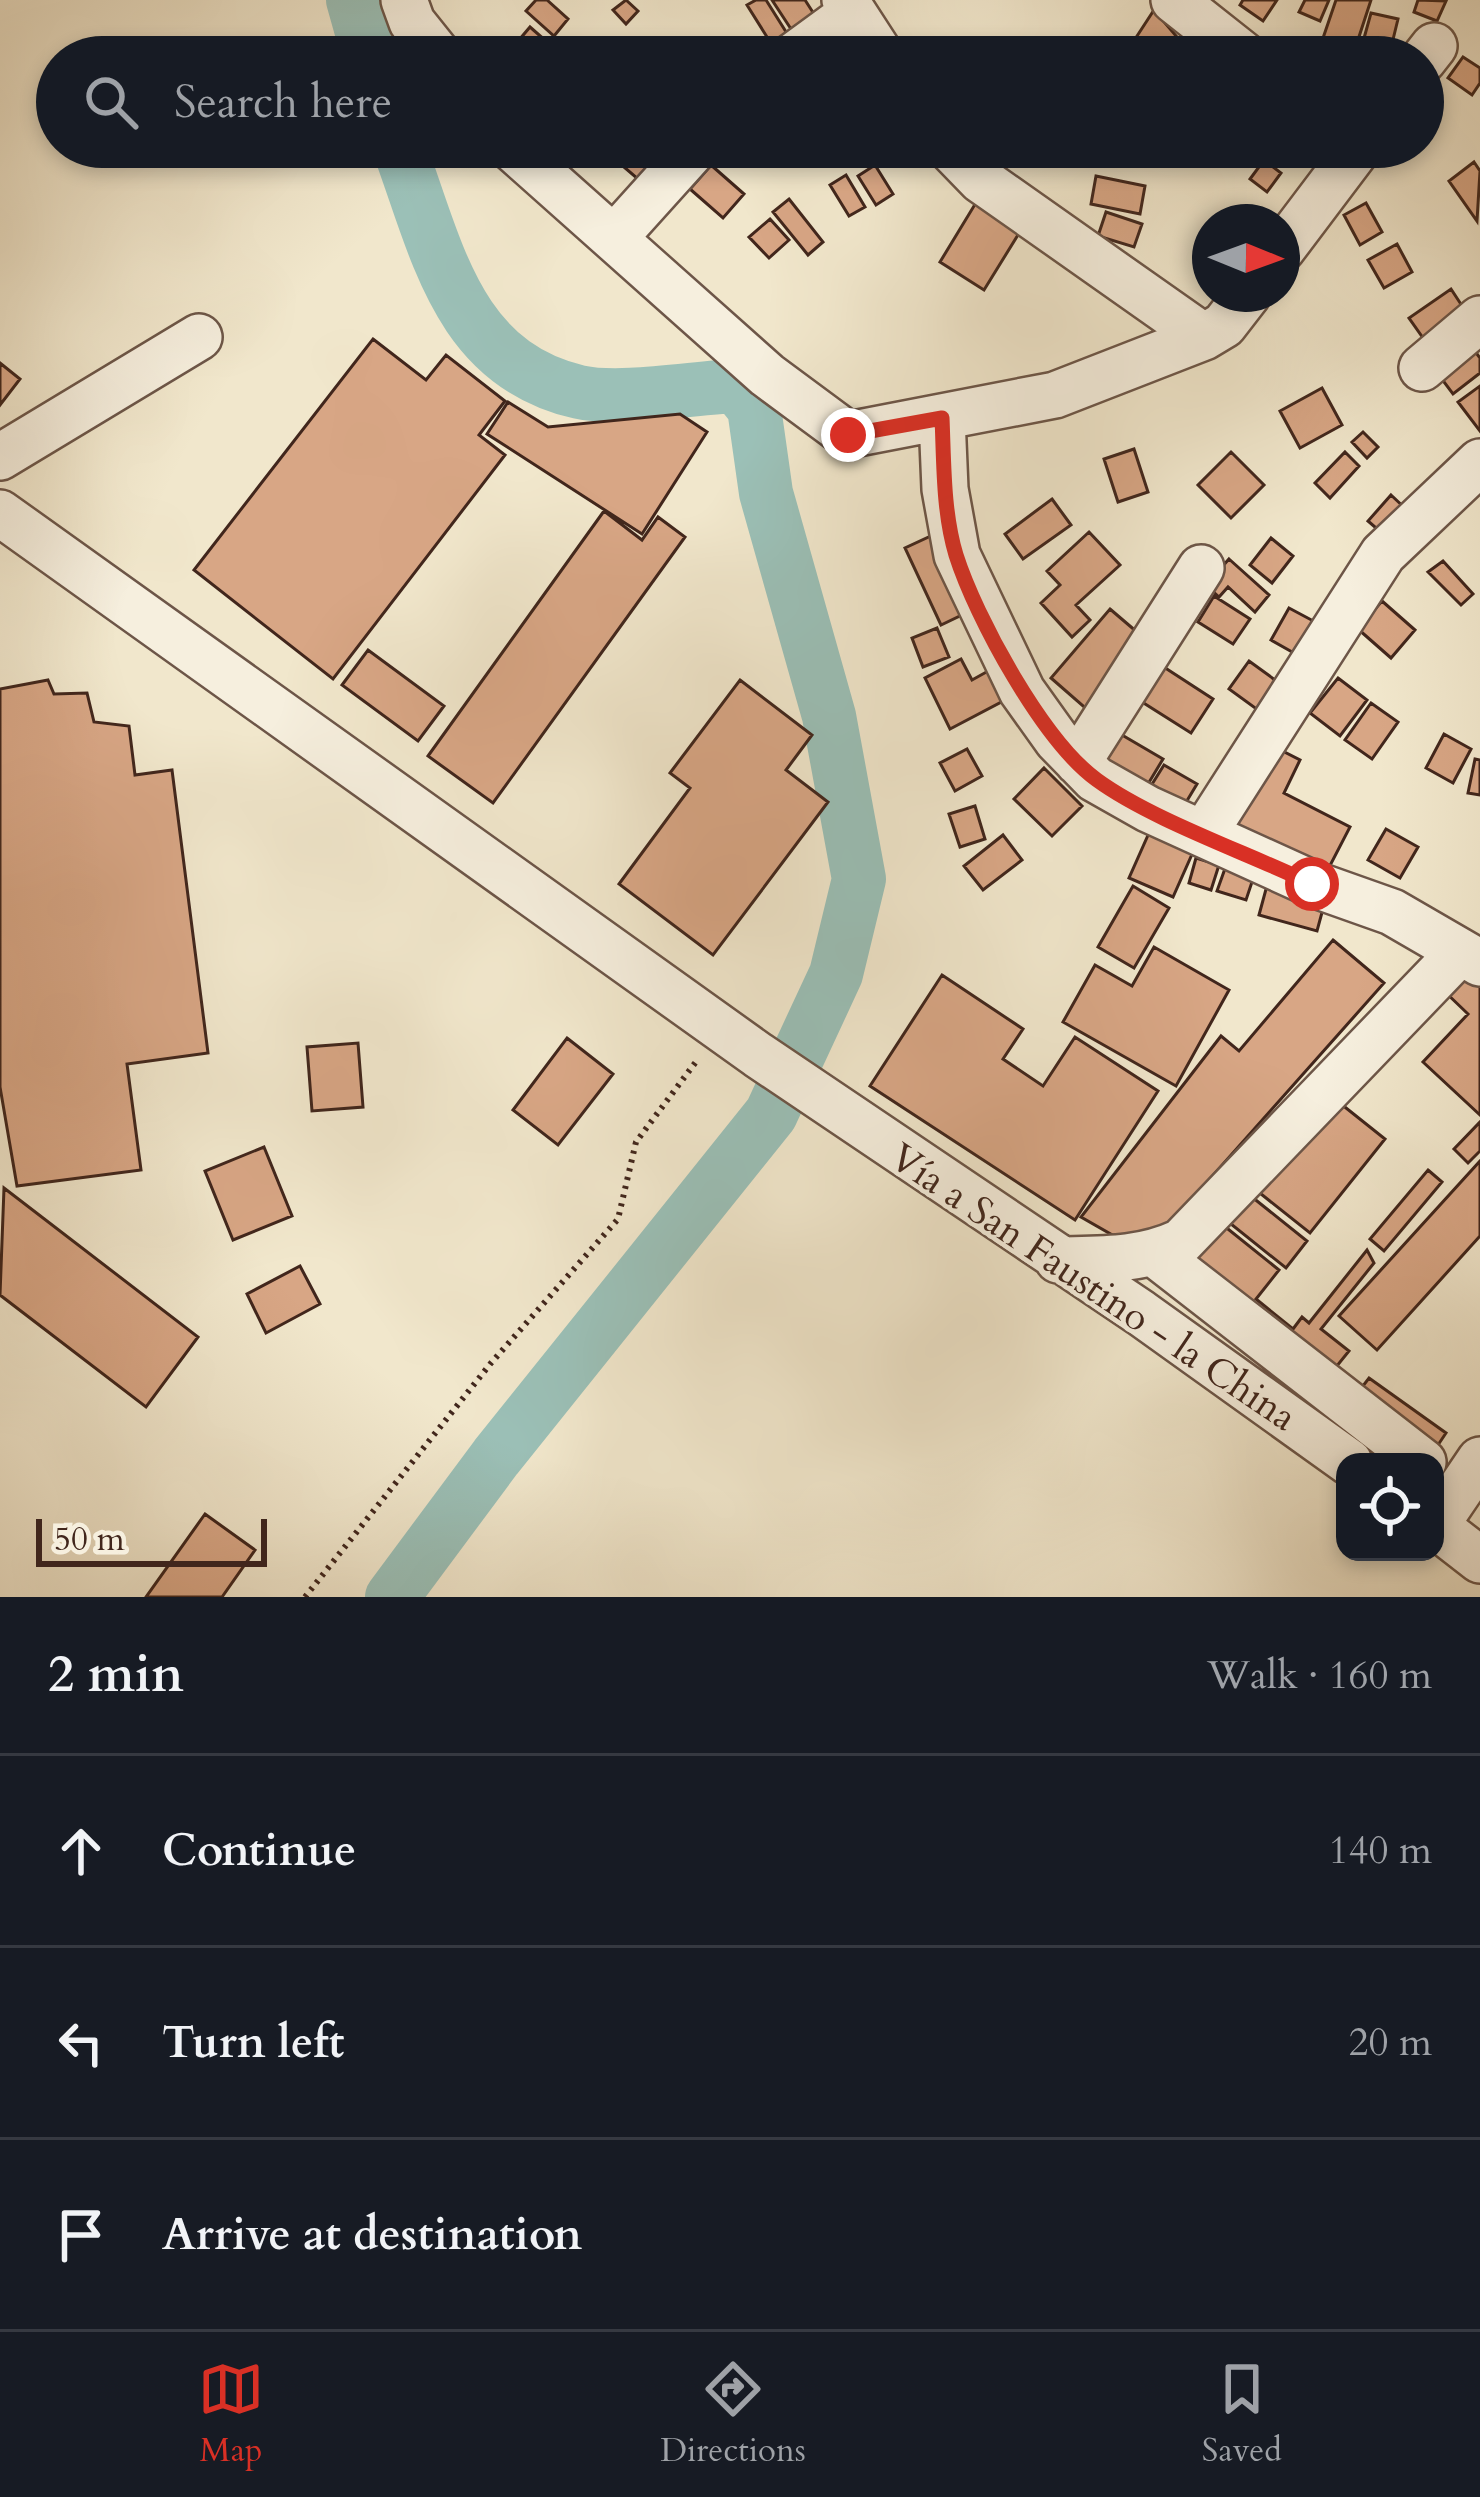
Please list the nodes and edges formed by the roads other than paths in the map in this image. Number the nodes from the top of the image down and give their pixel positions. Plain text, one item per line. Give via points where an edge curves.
1 (404, 0) edge
2 (1174, 0) edge
3 (848, 6) edge
4 (423, 36) edge
5 (815, 36) edge
6 (868, 36) edge
7 (1219, 36) edge
8 (535, 168) edge
9 (677, 168) edge
10 (969, 168) edge
11 (1343, 168) edge
12 (1300, 225) edge
13 (614, 238) junction
14 (1234, 312) edge
15 (1480, 319) edge
16 (199, 337) dead end
17 (1204, 337) junction
18 (1422, 368) dead end
19 (942, 418) junction
20 (0, 457) edge
21 (1480, 462) edge
22 (0, 513) edge
23 (1201, 568) dead end
24 (1078, 762) junction
25 (1205, 832) junction
26 (1470, 958) edge
27 (1155, 1254) junction
28 (1058, 1260) junction
29 (1336, 1453) edge
30 (1411, 1453) edge
31 (1449, 1494) edge
32 (1480, 1560) edge

1 - 4 street
2 - 7 street
3 - 5 street
3 - 6 street
8 - 13 street
9 - 13 street
10 - 17 street
11 - 12 street
13 - 19 street via 801,404 848,435
14 - 17 street
15 - 18 street
16 - 20 street
17 - 19 street via 1055,395
19 - 24 street via 956,555 1022,691
21 - 25 street via 1384,554
22 - 28 street, Vía a San Faustino - la China
23 - 24 street
24 - 25 street via 1148,809
25 - 26 street via 1393,912
26 - 27 street via 1180,1242
27 - 28 street
27 - 30 street
28 - 29 street, Vía a San Faustino - la China
31 - 32 street

